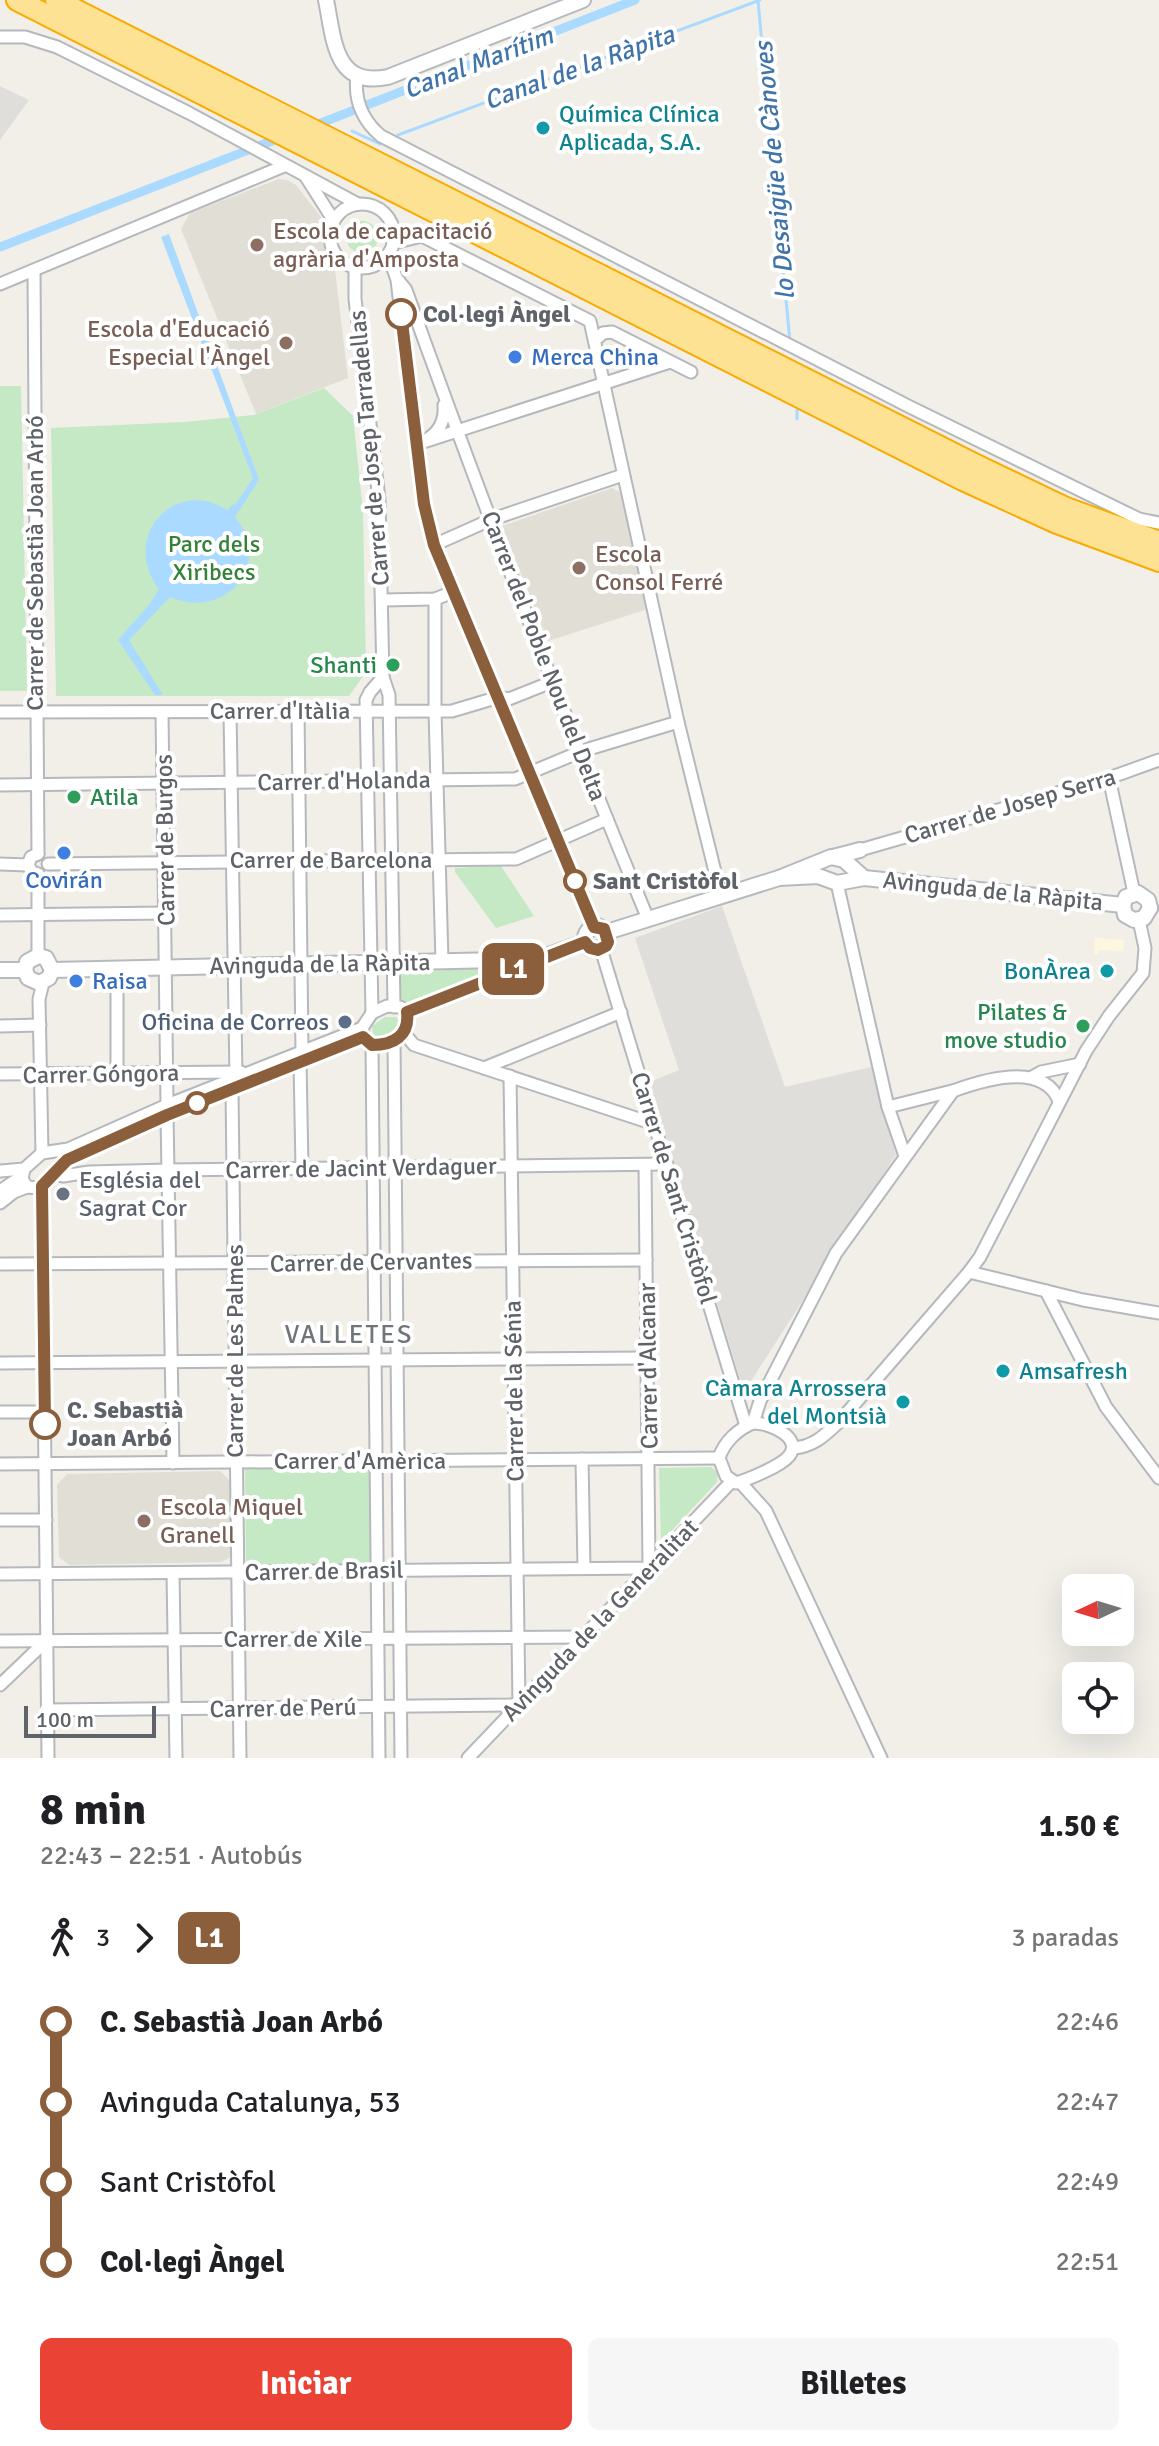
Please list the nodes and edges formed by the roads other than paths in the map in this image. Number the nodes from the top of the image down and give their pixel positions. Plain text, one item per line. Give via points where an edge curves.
1 (17, 0) edge
2 (65, 0) edge
3 (326, 0) edge
4 (583, 0) edge
5 (0, 4) edge
6 (53, 9) edge
7 (97, 21) junction
8 (0, 37) edge
9 (357, 76) junction
10 (279, 163) junction
11 (305, 176) junction
12 (358, 204) junction
13 (334, 221) junction
14 (391, 248) junction
15 (355, 267) junction
16 (34, 271) junction
17 (397, 280) junction
18 (0, 284) edge
19 (595, 340) junction
20 (653, 353) junction
21 (670, 362) junction
22 (648, 369) junction
23 (691, 372) dead end
24 (604, 384) junction
25 (443, 393) junction
26 (457, 431) junction
27 (417, 444) junction
28 (623, 475) junction
29 (490, 520) junction
30 (1159, 523) edge
31 (1159, 542) edge
32 (434, 545) junction
33 (1159, 561) edge
34 (453, 592) junction
35 (435, 599) junction
36 (383, 600) junction
37 (383, 677) junction
38 (554, 681) junction
39 (499, 697) junction
40 (298, 711) junction
41 (367, 711) junction
42 (390, 711) junction
43 (435, 711) junction
44 (0, 712) edge
45 (36, 712) junction
46 (162, 712) junction
47 (230, 712) junction
48 (678, 722) junction
49 (582, 751) junction
50 (1159, 760) edge
51 (532, 773) junction
52 (1109, 778) junction
53 (437, 780) junction
54 (367, 781) junction
55 (391, 781) junction
56 (231, 782) junction
57 (299, 782) junction
58 (164, 783) junction
59 (0, 785) edge
60 (37, 785) junction
61 (607, 819) junction
62 (559, 841) junction
63 (860, 850) junction
64 (38, 854) junction
65 (830, 858) junction
66 (368, 860) junction
67 (392, 860) junction
68 (439, 860) junction
69 (165, 861) junction
70 (231, 861) junction
71 (299, 861) junction
72 (0, 864) edge
73 (48, 864) junction
74 (847, 864) junction
75 (28, 865) junction
76 (38, 874) junction
77 (779, 878) junction
78 (864, 878) junction
79 (835, 881) junction
80 (1133, 890) junction
81 (721, 896) junction
82 (1123, 905) junction
83 (1154, 909) edge
84 (166, 913) junction
85 (38, 914) junction
86 (0, 915) edge
87 (648, 919) junction
88 (1139, 920) junction
89 (600, 929) junction
90 (585, 942) junction
91 (601, 949) junction
92 (38, 956) junction
93 (538, 959) junction
94 (442, 961) junction
95 (394, 963) junction
96 (371, 964) junction
97 (300, 965) junction
98 (233, 966) junction
99 (167, 968) junction
100 (117, 969) junction
101 (0, 970) edge
102 (52, 970) junction
103 (33, 978) junction
104 (394, 1007) junction
105 (407, 1012) junction
106 (621, 1012) junction
107 (372, 1013) junction
108 (40, 1025) junction
109 (0, 1026) edge
110 (404, 1033) junction
111 (366, 1037) junction
112 (394, 1042) junction
113 (301, 1056) junction
114 (1081, 1063) junction
115 (484, 1068) junction
116 (167, 1073) junction
117 (0, 1074) edge
118 (40, 1074) junction
119 (117, 1074) junction
120 (510, 1076) junction
121 (1032, 1077) junction
122 (235, 1079) junction
123 (953, 1091) junction
124 (1059, 1101) junction
125 (888, 1107) junction
126 (167, 1110) junction
127 (654, 1124) junction
128 (42, 1153) junction
129 (55, 1153) junction
130 (905, 1156) junction
131 (667, 1164) junction
132 (645, 1165) junction
133 (511, 1166) junction
134 (372, 1168) junction
135 (396, 1168) junction
136 (233, 1169) junction
137 (302, 1169) junction
138 (58, 1170) junction
139 (168, 1170) junction
140 (0, 1171) edge
141 (24, 1177) junction
142 (42, 1186) junction
143 (0, 1191) edge
144 (0, 1203) edge
145 (646, 1260) junction
146 (512, 1261) junction
147 (373, 1262) junction
148 (397, 1262) junction
149 (0, 1264) edge
150 (235, 1264) junction
151 (44, 1265) junction
152 (170, 1265) junction
153 (969, 1272) junction
154 (1046, 1291) junction
155 (1159, 1313) edge
156 (648, 1358) junction
157 (513, 1359) junction
158 (374, 1360) junction
159 (397, 1360) junction
160 (171, 1362) junction
161 (235, 1362) junction
162 (0, 1363) edge
163 (44, 1363) junction
164 (0, 1412) edge
165 (45, 1412) junction
166 (750, 1424) junction
167 (793, 1448) junction
168 (719, 1458) junction
169 (582, 1459) junction
170 (649, 1459) junction
171 (515, 1460) junction
172 (375, 1461) junction
173 (398, 1461) junction
174 (236, 1462) junction
175 (173, 1463) junction
176 (0, 1464) edge
177 (45, 1464) junction
178 (1159, 1478) edge
179 (736, 1482) junction
180 (0, 1520) edge
181 (46, 1520) junction
182 (584, 1568) junction
183 (649, 1568) junction
184 (516, 1569) junction
185 (399, 1570) junction
186 (376, 1571) junction
187 (238, 1572) junction
188 (173, 1573) junction
189 (0, 1574) edge
190 (46, 1574) junction
191 (517, 1637) junction
192 (586, 1637) junction
193 (377, 1638) junction
194 (400, 1638) junction
195 (238, 1639) junction
196 (47, 1640) junction
197 (174, 1640) junction
198 (0, 1641) edge
199 (0, 1685) edge
200 (519, 1705) junction
201 (378, 1707) junction
202 (400, 1707) junction
203 (239, 1708) junction
204 (175, 1709) junction
205 (48, 1710) junction
206 (48, 1758) edge
207 (176, 1758) edge
208 (240, 1758) edge
209 (379, 1758) edge
210 (401, 1758) edge
211 (468, 1758) edge
212 (881, 1758) edge

1 - 6 highway
2 - 7 highway
3 - 9 street via 340,58
4 - 9 street via 388,77
5 - 6 highway
6 - 7 highway
6 - 33 highway via 963,480
7 - 31 highway via 999,477
8 - 10 street via 25,37 57,47
9 - 30 street via 360,108 381,136 924,414 1139,519
10 - 11 street
10 - 16 street
11 - 12 street
11 - 13 street
12 - 13 street
12 - 14 street via 383,211 392,226
13 - 15 street via 333,249
14 - 15 street via 374,265
14 - 17 street
14 - 19 street via 422,236 590,321
15 - 36 street, Carrer de Josep Tarradellas via 379,499
16 - 18 street
16 - 45 street, Carrer de Sebastià Joan Arbó
17 - 25 street, Carrer del Poble Nou del Delta via 406,290
17 - 27 street
19 - 20 street via 612,332
19 - 24 street
20 - 21 street
20 - 22 street
21 - 22 street
21 - 23 street
22 - 24 street
24 - 26 street
24 - 28 street
25 - 26 street, Carrer del Poble Nou del Delta
25 - 27 street, Carrer del Poble Nou del Delta via 440,428
26 - 27 street
26 - 29 street, Carrer del Poble Nou del Delta
27 - 32 street
28 - 29 street
28 - 48 street
29 - 32 street
29 - 38 street, Carrer del Poble Nou del Delta
32 - 34 street
34 - 35 street
34 - 39 street
35 - 36 street
35 - 43 street
36 - 37 street, Carrer de Josep Tarradellas
37 - 41 street, Carrer de Josep Tarradellas via 366,700
37 - 42 street, Carrer de Josep Tarradellas
38 - 39 street, Carrer d'Itàlia via 509,699
38 - 49 street, Carrer del Poble Nou del Delta
39 - 43 street, Carrer d'Itàlia
39 - 51 street
40 - 41 street, Carrer d'Itàlia
40 - 47 street, Carrer d'Itàlia
40 - 57 street
41 - 42 street, Carrer d'Itàlia
41 - 54 street, Carrer de Josep Tarradellas
42 - 43 street, Carrer d'Itàlia
42 - 55 street, Carrer de Josep Tarradellas
43 - 53 street
44 - 45 street, Carrer d'Itàlia
45 - 46 street, Carrer d'Itàlia
45 - 60 street, Carrer de Sebastià Joan Arbó
46 - 47 street, Carrer d'Itàlia
46 - 58 street, Carrer de Burgos
47 - 56 street
48 - 49 street, Carrer d'Holanda
48 - 81 street
49 - 51 street, Carrer d'Holanda
49 - 61 street, Carrer del Poble Nou del Delta
50 - 52 street, Carrer de Josep Serra
51 - 53 street, Carrer d'Holanda via 515,779
51 - 62 street
52 - 63 street, Carrer de Josep Serra
52 - 80 street
53 - 55 street, Carrer d'Holanda
53 - 68 street
54 - 55 street, Carrer d'Holanda
54 - 57 street, Carrer d'Holanda
54 - 66 street, Carrer de Josep Tarradellas
55 - 67 street, Carrer de Josep Tarradellas
56 - 57 street, Carrer d'Holanda
56 - 58 street, Carrer d'Holanda
56 - 70 street
57 - 71 street
58 - 60 street, Carrer d'Holanda
58 - 69 street, Carrer de Burgos
59 - 60 street, Carrer d'Holanda
60 - 64 street, Carrer de Sebastià Joan Arbó
61 - 62 street, Carrer de Barcelona
61 - 87 street, Carrer del Poble Nou del Delta
62 - 68 street, Carrer de Barcelona via 516,859
62 - 89 street
63 - 65 street
63 - 74 street
64 - 73 street
64 - 75 street
65 - 74 street via 840,857
65 - 77 street
65 - 79 street via 822,869
66 - 67 street, Carrer de Barcelona
66 - 71 street, Carrer de Barcelona
66 - 96 street, Carrer de Josep Tarradellas
67 - 68 street, Carrer de Barcelona
67 - 95 street, Carrer de Josep Tarradellas
68 - 94 street
69 - 70 street, Carrer de Barcelona
69 - 73 street, Carrer de Barcelona
69 - 84 street, Carrer de Burgos
70 - 71 street, Carrer de Barcelona
70 - 98 street
71 - 97 street
72 - 75 street
73 - 76 street
74 - 78 street, Avinguda de la Ràpita
74 - 79 street via 847,877
75 - 76 street
76 - 85 street
77 - 79 street, Avinguda de la Ràpita via 818,876
77 - 81 street
78 - 79 street, Avinguda de la Ràpita
78 - 82 street, Avinguda de la Ràpita
79 - 125 street
80 - 82 street
80 - 83 street via 1146,896
81 - 87 street
82 - 88 street via 1125,915
83 - 88 street
84 - 85 street
84 - 99 street, Carrer de Burgos
85 - 86 street
85 - 92 street
87 - 89 street
88 - 114 street via 1143,973
89 - 90 street via 587,930
89 - 91 street via 608,942
90 - 91 street
90 - 93 street, Avinguda de la Ràpita
91 - 106 street, Carrer de Sant Cristòfol
92 - 102 street via 46,958
92 - 103 street via 27,962
93 - 94 street, Avinguda de la Ràpita
93 - 105 street
94 - 95 street, Avinguda de la Ràpita
95 - 96 street, Avinguda de la Ràpita
95 - 104 street, Carrer de Josep Tarradellas
96 - 97 street, Avinguda de la Ràpita
96 - 107 street, Carrer de Josep Tarradellas
97 - 98 street, Avinguda de la Ràpita
97 - 113 street
98 - 99 street, Avinguda de la Ràpita
98 - 122 street
99 - 100 street, Avinguda de la Ràpita
99 - 116 street, Carrer de Burgos
100 - 102 street, Avinguda de la Ràpita
100 - 119 street
101 - 103 street
102 - 103 street via 49,978
103 - 108 street
104 - 105 street
104 - 107 street
105 - 110 street
106 - 115 street
106 - 127 street, Carrer de Sant Cristòfol
107 - 111 street
108 - 109 street
108 - 118 street
110 - 112 street
110 - 115 street via 414,1045
111 - 112 street
111 - 113 street
111 - 134 street
112 - 135 street
113 - 122 street
113 - 122 street, Carrer Góngora
113 - 137 street
114 - 121 street
114 - 124 street
115 - 120 street
116 - 119 street, Carrer Góngora
116 - 122 street, Carrer Góngora
116 - 126 street, Carrer de Burgos
117 - 118 street, Carrer Góngora
118 - 119 street, Carrer Góngora
118 - 128 street
120 - 127 street
120 - 133 street, Carrer de la Sénia
121 - 123 street
121 - 124 street via 1047,1083
122 - 126 street
122 - 136 street, Carrer de Les Palmes
123 - 125 street
123 - 130 street
124 - 153 street
125 - 130 street
126 - 129 street
126 - 138 street via 67,1160
126 - 139 street, Carrer de Burgos
127 - 131 street, Carrer de Sant Cristòfol
128 - 129 street
128 - 141 street
129 - 138 street via 60,1157
130 - 166 street via 836,1253
131 - 132 street, Carrer de Jacint Verdaguer
131 - 166 street, Carrer de Sant Cristòfol
132 - 133 street, Carrer de Jacint Verdaguer
132 - 145 street, Carrer d'Alcanar
133 - 135 street, Carrer de Jacint Verdaguer
133 - 146 street, Carrer de la Sénia
134 - 135 street, Carrer de Jacint Verdaguer
134 - 137 street, Carrer de Jacint Verdaguer
134 - 147 street
135 - 148 street
136 - 137 street, Carrer de Jacint Verdaguer
136 - 139 street, Carrer de Jacint Verdaguer
136 - 150 street, Carrer de Les Palmes
138 - 139 street, Carrer de Jacint Verdaguer via 63,1176
138 - 142 street
139 - 152 street, Carrer de Burgos
140 - 141 street
141 - 142 street via 32,1189
141 - 143 street
141 - 144 street
142 - 151 street
145 - 146 street, Carrer de Cervantes
145 - 156 street, Carrer d'Alcanar
146 - 148 street, Carrer de Cervantes
146 - 157 street, Carrer de la Sénia
147 - 148 street, Carrer de Cervantes
147 - 150 street, Carrer de Cervantes
147 - 158 street
148 - 159 street
149 - 151 street, Carrer de Cervantes
150 - 152 street, Carrer de Cervantes
150 - 161 street, Carrer de Les Palmes
151 - 152 street, Carrer de Cervantes
151 - 163 street
152 - 160 street, Carrer de Burgos
153 - 154 street
153 - 167 street via 839,1422 807,1447
154 - 155 street
154 - 178 street via 1106,1407
156 - 157 street
156 - 170 street, Carrer d'Alcanar
157 - 159 street
157 - 171 street, Carrer de la Sénia
158 - 159 street
158 - 161 street
158 - 172 street
159 - 173 street
160 - 161 street
160 - 163 street
160 - 175 street, Carrer de Burgos
161 - 174 street, Carrer de Les Palmes
162 - 163 street
163 - 165 street
164 - 165 street
165 - 177 street
166 - 167 street via 773,1426
166 - 168 street via 725,1445
167 - 179 street via 781,1462
168 - 170 street, Carrer d'Amèrica
168 - 179 street via 726,1476
169 - 170 street, Carrer d'Amèrica
169 - 171 street, Carrer d'Amèrica
169 - 182 street
170 - 183 street, Carrer d'Alcanar
171 - 173 street, Carrer d'Amèrica
171 - 184 street, Carrer de la Sénia
172 - 173 street, Carrer d'Amèrica
172 - 174 street, Carrer d'Amèrica
172 - 186 street
173 - 185 street
174 - 175 street, Carrer d'Amèrica
174 - 187 street, Carrer de Les Palmes
175 - 177 street, Carrer d'Amèrica
176 - 177 street, Carrer d'Amèrica
177 - 181 street
179 - 183 street, Avinguda de la Generalitat
179 - 212 street via 766,1511
180 - 181 street
181 - 190 street
182 - 183 street, Carrer de Brasil
182 - 184 street, Carrer de Brasil
183 - 192 street, Avinguda de la Generalitat
184 - 185 street, Carrer de Brasil
184 - 191 street, Carrer de la Sénia
185 - 186 street, Carrer de Brasil
185 - 194 street
186 - 187 street, Carrer de Brasil
186 - 193 street
187 - 188 street, Carrer de Brasil
187 - 195 street, Carrer de Les Palmes
188 - 190 street, Carrer de Brasil
188 - 197 street
189 - 190 street, Carrer de Brasil
190 - 196 street
191 - 192 street, Carrer de Xile
191 - 194 street, Carrer de Xile
191 - 200 street, Carrer de la Sénia
192 - 200 street, Avinguda de la Generalitat
193 - 194 street, Carrer de Xile
193 - 195 street, Carrer de Xile
193 - 201 street
194 - 202 street
195 - 197 street, Carrer de Xile
195 - 203 street, Carrer de Les Palmes
196 - 197 street, Carrer de Xile
196 - 198 street, Carrer de Xile
196 - 199 street
196 - 205 street
197 - 204 street
200 - 202 street, Carrer de Perú
200 - 211 street, Avinguda de la Generalitat
201 - 202 street, Carrer de Perú
201 - 203 street, Carrer de Perú
201 - 209 street
202 - 210 street
203 - 204 street, Carrer de Perú
203 - 208 street, Carrer de Les Palmes
204 - 205 street, Carrer de Perú
204 - 207 street
205 - 206 street

